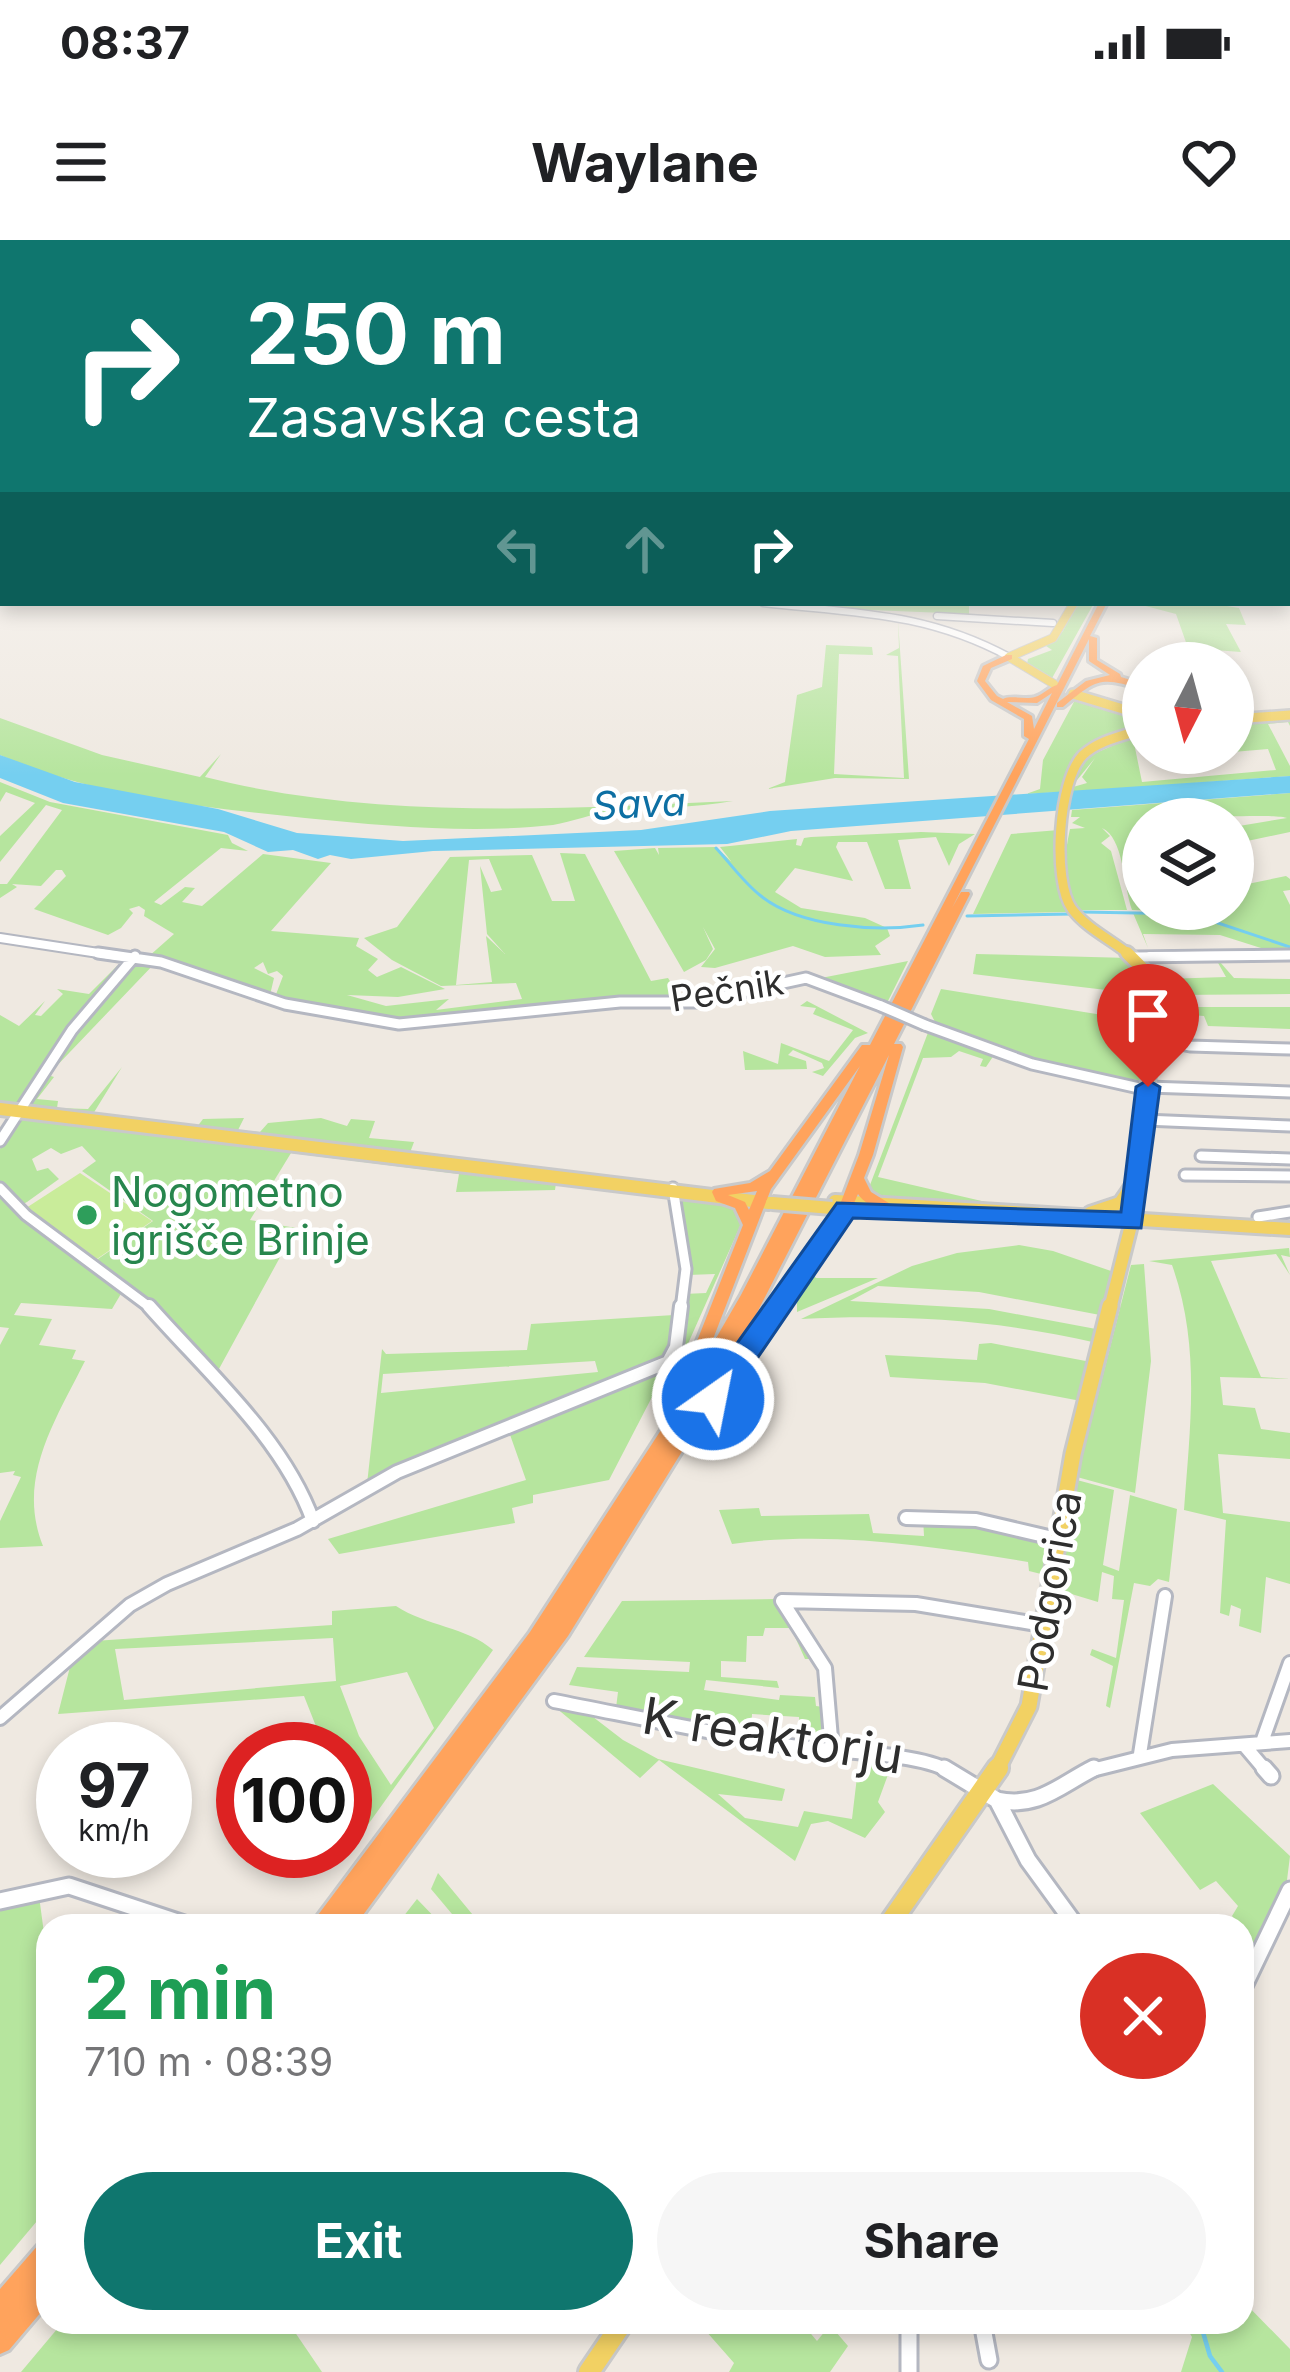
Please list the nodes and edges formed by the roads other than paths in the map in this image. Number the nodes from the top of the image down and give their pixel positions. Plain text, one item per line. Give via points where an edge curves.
1 (814, 606) edge
2 (971, 606) edge
3 (1072, 606) edge
4 (1105, 606) edge
5 (1106, 606) edge
6 (902, 615) junction
7 (971, 617) junction
8 (1053, 622) dead end
9 (1094, 638) junction
10 (1009, 657) junction
11 (1122, 678) edge
12 (1122, 681) edge
13 (1058, 683) junction
14 (1073, 694) dead end
15 (1060, 704) junction
16 (1122, 709) edge
17 (1290, 715) edge
18 (1254, 718) edge
19 (1122, 735) edge
20 (1022, 760) junction
21 (1012, 790) junction
22 (988, 838) junction
23 (0, 938) edge
24 (1290, 955) edge
25 (134, 956) junction
26 (1141, 956) junction
27 (908, 1008) junction
28 (886, 1012) junction
29 (1154, 1039) junction
30 (1290, 1049) edge
31 (1148, 1088) junction
32 (1290, 1092) edge
33 (0, 1108) edge
34 (17, 1111) junction
35 (1144, 1120) junction
36 (1290, 1126) edge
37 (0, 1141) edge
38 (1201, 1156) dead end
39 (1290, 1160) edge
40 (776, 1169) junction
41 (1185, 1174) dead end
42 (1290, 1176) edge
43 (858, 1179) junction
44 (1137, 1181) junction
45 (0, 1188) edge
46 (673, 1191) junction
47 (720, 1195) junction
48 (767, 1199) junction
49 (1134, 1204) junction
50 (840, 1205) junction
51 (885, 1205) junction
52 (962, 1212) junction
53 (1290, 1212) edge
54 (1069, 1217) junction
55 (1258, 1217) dead end
56 (1092, 1219) junction
57 (1132, 1221) junction
58 (749, 1222) junction
59 (1179, 1224) junction
60 (1290, 1228) edge
61 (1128, 1241) junction
62 (701, 1407) junction
63 (678, 1419) junction
64 (906, 1518) dead end
65 (313, 1520) junction
66 (1057, 1538) junction
67 (1165, 1596) dead end
68 (1043, 1625) junction
69 (1290, 1663) edge
70 (554, 1701) dead end
71 (0, 1718) edge
72 (1290, 1741) edge
73 (1262, 1742) junction
74 (1244, 1745) junction
75 (832, 1750) junction
76 (1140, 1754) junction
77 (1270, 1776) dead end
78 (990, 1795) junction
79 (1290, 1890) edge
80 (0, 1901) edge
81 (154, 1914) edge
82 (331, 1914) edge
83 (351, 1914) edge
84 (898, 1914) edge
85 (1067, 1914) edge
86 (1254, 1965) edge
87 (36, 2267) edge
88 (36, 2299) edge
89 (0, 2308) edge
90 (615, 2334) edge
91 (909, 2334) edge
92 (984, 2334) edge
93 (0, 2341) edge
94 (989, 2360) dead end
95 (589, 2372) edge
96 (909, 2372) edge

1 - 6 street
2 - 7 street
3 - 10 main road via 1053,638
4 - 13 highway
5 - 9 highway
6 - 7 street
6 - 10 street via 957,628
7 - 8 street
9 - 11 highway via 1098,668
9 - 15 highway
10 - 13 main road
10 - 13 highway via 986,675 997,696 1037,700
10 - 20 highway via 987,666 981,679 1031,722
12 - 15 highway via 1090,680
13 - 20 highway
14 - 16 main road
15 - 21 highway
17 - 18 main road
19 - 26 main road via 1082,756 1068,782 1060,885 1076,913
20 - 21 highway
21 - 22 highway
22 - 27 highway
22 - 28 highway
23 - 25 street, Pečnik
24 - 26 street
25 - 28 street, Pečnik via 303,1009 399,1024 698,1002 806,978
25 - 34 street
26 - 29 main road via 1155,988
27 - 43 highway
27 - 62 highway
28 - 31 street, Pečnik, bridge via 1032,1064
28 - 40 highway
28 - 63 highway via 748,1296
29 - 30 street
29 - 31 main road
31 - 32 street, Pečnik
31 - 35 main road, Podgorica
33 - 34 main road
34 - 37 street
34 - 46 main road
35 - 36 street
35 - 44 main road, Podgorica
38 - 39 street
40 - 47 highway via 754,1187
40 - 48 highway
41 - 42 street
43 - 50 highway
43 - 51 highway via 865,1195
44 - 49 main road, Podgorica
44 - 54 main road via 1113,1208
45 - 65 street via 149,1306 270,1444
46 - 47 main road
46 - 65 street via 686,1269 668,1362 397,1472
47 - 48 main road
47 - 58 highway via 740,1205
48 - 50 main road, bridge
48 - 58 highway
49 - 57 main road, Podgorica
49 - 59 main road via 1149,1218
50 - 51 main road
50 - 52 main road
50 - 62 highway
51 - 52 main road
52 - 54 main road
53 - 55 street
54 - 56 main road
56 - 57 main road
56 - 61 main road via 1117,1227
57 - 59 main road
57 - 61 main road, Podgorica
58 - 63 highway
59 - 60 main road
61 - 66 main road, Podgorica
62 - 83 highway via 562,1630
63 - 82 highway via 536,1638
64 - 66 street via 976,1520
65 - 71 street via 130,1605
66 - 68 main road, Podgorica
67 - 76 street
68 - 75 street via 916,1604 782,1600 824,1664
68 - 78 main road, Podgorica via 1024,1720
69 - 73 street
70 - 75 street, K reaktorju
72 - 73 street
73 - 74 street
74 - 76 street
74 - 77 street
75 - 78 street, K reaktorju via 930,1759
76 - 78 street via 1091,1768 1034,1804
78 - 84 main road, Podgorica
78 - 85 street
79 - 86 street
80 - 81 street via 70,1886
87 - 89 highway
88 - 93 highway
90 - 95 main road
91 - 96 street
92 - 94 street

